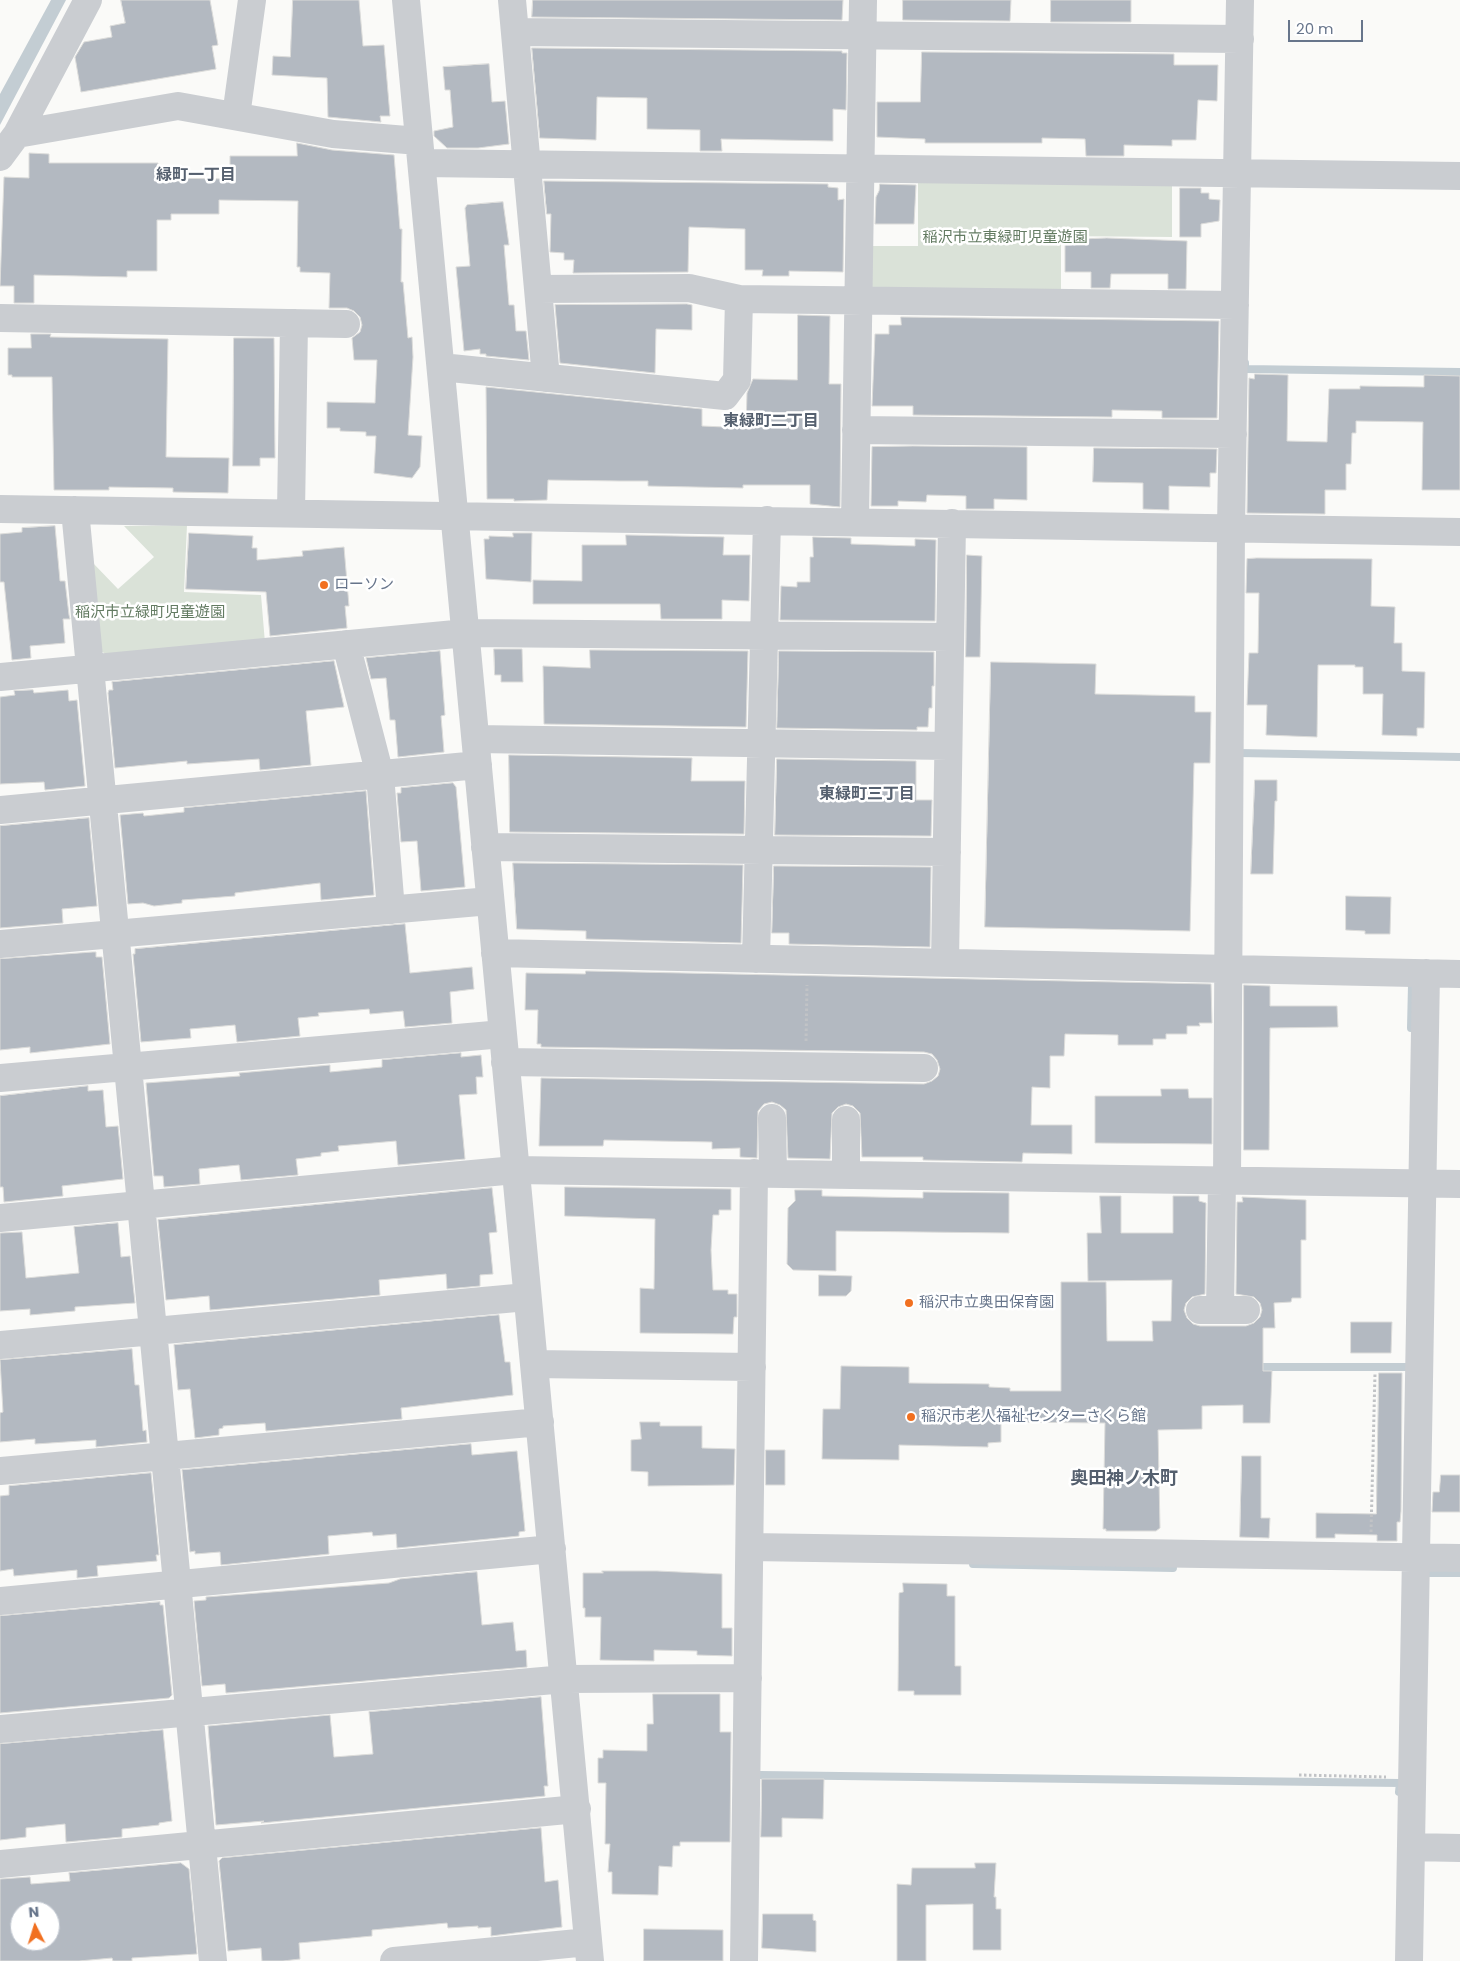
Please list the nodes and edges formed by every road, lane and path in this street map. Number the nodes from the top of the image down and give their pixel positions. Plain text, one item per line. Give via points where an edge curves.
1 (88, 0) edge
2 (252, 0) edge
3 (406, 0) edge
4 (512, 0) edge
5 (863, 0) edge
6 (1240, 0) edge
7 (515, 32) junction
8 (862, 35) junction
9 (1240, 39) junction
10 (236, 116) junction
11 (7, 142) edge
12 (421, 152) junction
13 (527, 164) junction
14 (860, 168) junction
15 (1237, 174) junction
16 (1460, 176) edge
17 (538, 289) junction
18 (739, 299) junction
19 (858, 301) junction
20 (1235, 305) junction
21 (0, 318) edge
22 (294, 323) junction
23 (346, 324) dead end
24 (441, 367) junction
25 (546, 378) junction
26 (856, 430) junction
27 (1233, 434) junction
28 (0, 509) edge
29 (75, 510) junction
30 (291, 512) junction
31 (455, 515) junction
32 (767, 520) junction
33 (855, 521) junction
34 (952, 522) junction
35 (1231, 527) junction
36 (1460, 532) edge
37 (466, 633) junction
38 (764, 635) junction
39 (950, 637) junction
40 (346, 644) junction
41 (90, 668) junction
42 (0, 677) edge
43 (761, 743) junction
44 (948, 746) junction
45 (477, 752) junction
46 (380, 775) junction
47 (103, 800) junction
48 (0, 810) edge
49 (485, 847) junction
50 (759, 850) junction
51 (947, 852) junction
52 (490, 900) junction
53 (391, 910) junction
54 (116, 934) junction
55 (0, 944) edge
56 (495, 953) junction
57 (756, 959) junction
58 (808, 960) junction
59 (945, 962) junction
60 (1227, 969) junction
61 (1426, 973) junction
62 (1460, 974) edge
63 (503, 1034) junction
64 (505, 1062) junction
65 (128, 1067) junction
66 (805, 1067) junction
67 (924, 1068) dead end
68 (0, 1078) edge
69 (772, 1118) dead end
70 (846, 1120) dead end
71 (515, 1170) junction
72 (764, 1173) junction
73 (846, 1175) junction
74 (1224, 1180) junction
75 (1423, 1184) junction
76 (1460, 1184) edge
77 (141, 1205) junction
78 (0, 1218) edge
79 (527, 1297) junction
80 (1222, 1310) dead end
81 (153, 1331) junction
82 (0, 1344) edge
83 (534, 1364) junction
84 (752, 1367) junction
85 (1375, 1373) dead end
86 (540, 1422) junction
87 (165, 1456) junction
88 (0, 1471) edge
89 (750, 1547) junction
90 (552, 1549) junction
91 (1370, 1556) junction
92 (1416, 1557) junction
93 (1460, 1558) edge
94 (178, 1584) junction
95 (0, 1601) edge
96 (748, 1678) junction
97 (565, 1679) junction
98 (190, 1712) junction
99 (0, 1729) edge
100 (1299, 1775) dead end
101 (1412, 1777) junction
102 (577, 1809) junction
103 (202, 1846) junction
104 (1411, 1846) junction
105 (1460, 1848) edge
106 (0, 1864) edge
107 (589, 1952) edge
108 (213, 1961) edge
109 (394, 1961) edge
110 (744, 1961) edge
111 (1409, 1961) edge

1 - 11 street
2 - 10 street
3 - 12 street
4 - 7 street
5 - 8 street
6 - 9 street
7 - 8 street
7 - 13 street
8 - 9 street
8 - 14 street
9 - 15 street
10 - 11 street via 178,106
10 - 12 street
12 - 13 street
12 - 24 street
13 - 14 street
13 - 17 street
14 - 15 street
14 - 19 street
15 - 16 street
15 - 20 street
17 - 18 street via 689,288
17 - 25 street
18 - 19 street
18 - 25 street via 738,380 725,396
19 - 20 street
19 - 26 street
20 - 27 street
21 - 22 street
22 - 23 street
22 - 30 street
24 - 25 street
24 - 31 street
26 - 27 street
26 - 33 street
27 - 35 street
28 - 29 street
29 - 30 street
29 - 41 street
30 - 31 street
31 - 32 street
31 - 37 street
32 - 33 street
32 - 38 street
33 - 34 street
34 - 35 street
34 - 39 street
35 - 36 street
35 - 60 street
37 - 38 street
37 - 40 street
37 - 45 street
38 - 39 street
38 - 43 street
39 - 44 street
40 - 41 street
40 - 46 street
41 - 42 street
41 - 47 street
43 - 44 street
43 - 45 street
43 - 50 street
44 - 51 street
45 - 46 street
45 - 49 street
46 - 47 street
46 - 53 street
47 - 48 street
47 - 54 street
49 - 50 street
49 - 52 street
50 - 51 street
50 - 57 street
51 - 59 street
52 - 53 street
52 - 56 street
53 - 54 street
54 - 55 street
54 - 65 street
56 - 57 street
56 - 63 street
57 - 58 street
58 - 59 street
58 - 66 path
59 - 60 street
60 - 61 street
60 - 74 street
61 - 62 street
61 - 75 street
63 - 64 street
63 - 65 street
64 - 66 street
64 - 71 street
65 - 68 street
65 - 77 street
66 - 67 street
69 - 72 street
70 - 73 street
71 - 72 street
71 - 77 street
71 - 79 street
72 - 73 street
72 - 84 street
73 - 74 street
74 - 75 street
74 - 80 street
75 - 76 street
75 - 92 street
77 - 78 street
77 - 81 street
79 - 81 street
79 - 83 street
81 - 82 street
81 - 87 street
83 - 84 street
83 - 86 street
84 - 89 street
85 - 91 path
86 - 87 street
86 - 90 street
87 - 88 street
87 - 94 street
89 - 91 street
89 - 96 street
90 - 94 street
90 - 97 street
91 - 92 street
92 - 93 street
92 - 101 street
94 - 95 street
94 - 98 street
96 - 97 street
96 - 110 street
97 - 98 street
97 - 102 street
98 - 99 street
98 - 103 street
100 - 101 path
101 - 104 street
102 - 103 street
102 - 107 street
103 - 106 street
103 - 108 street
104 - 105 street
104 - 111 street
107 - 109 street

